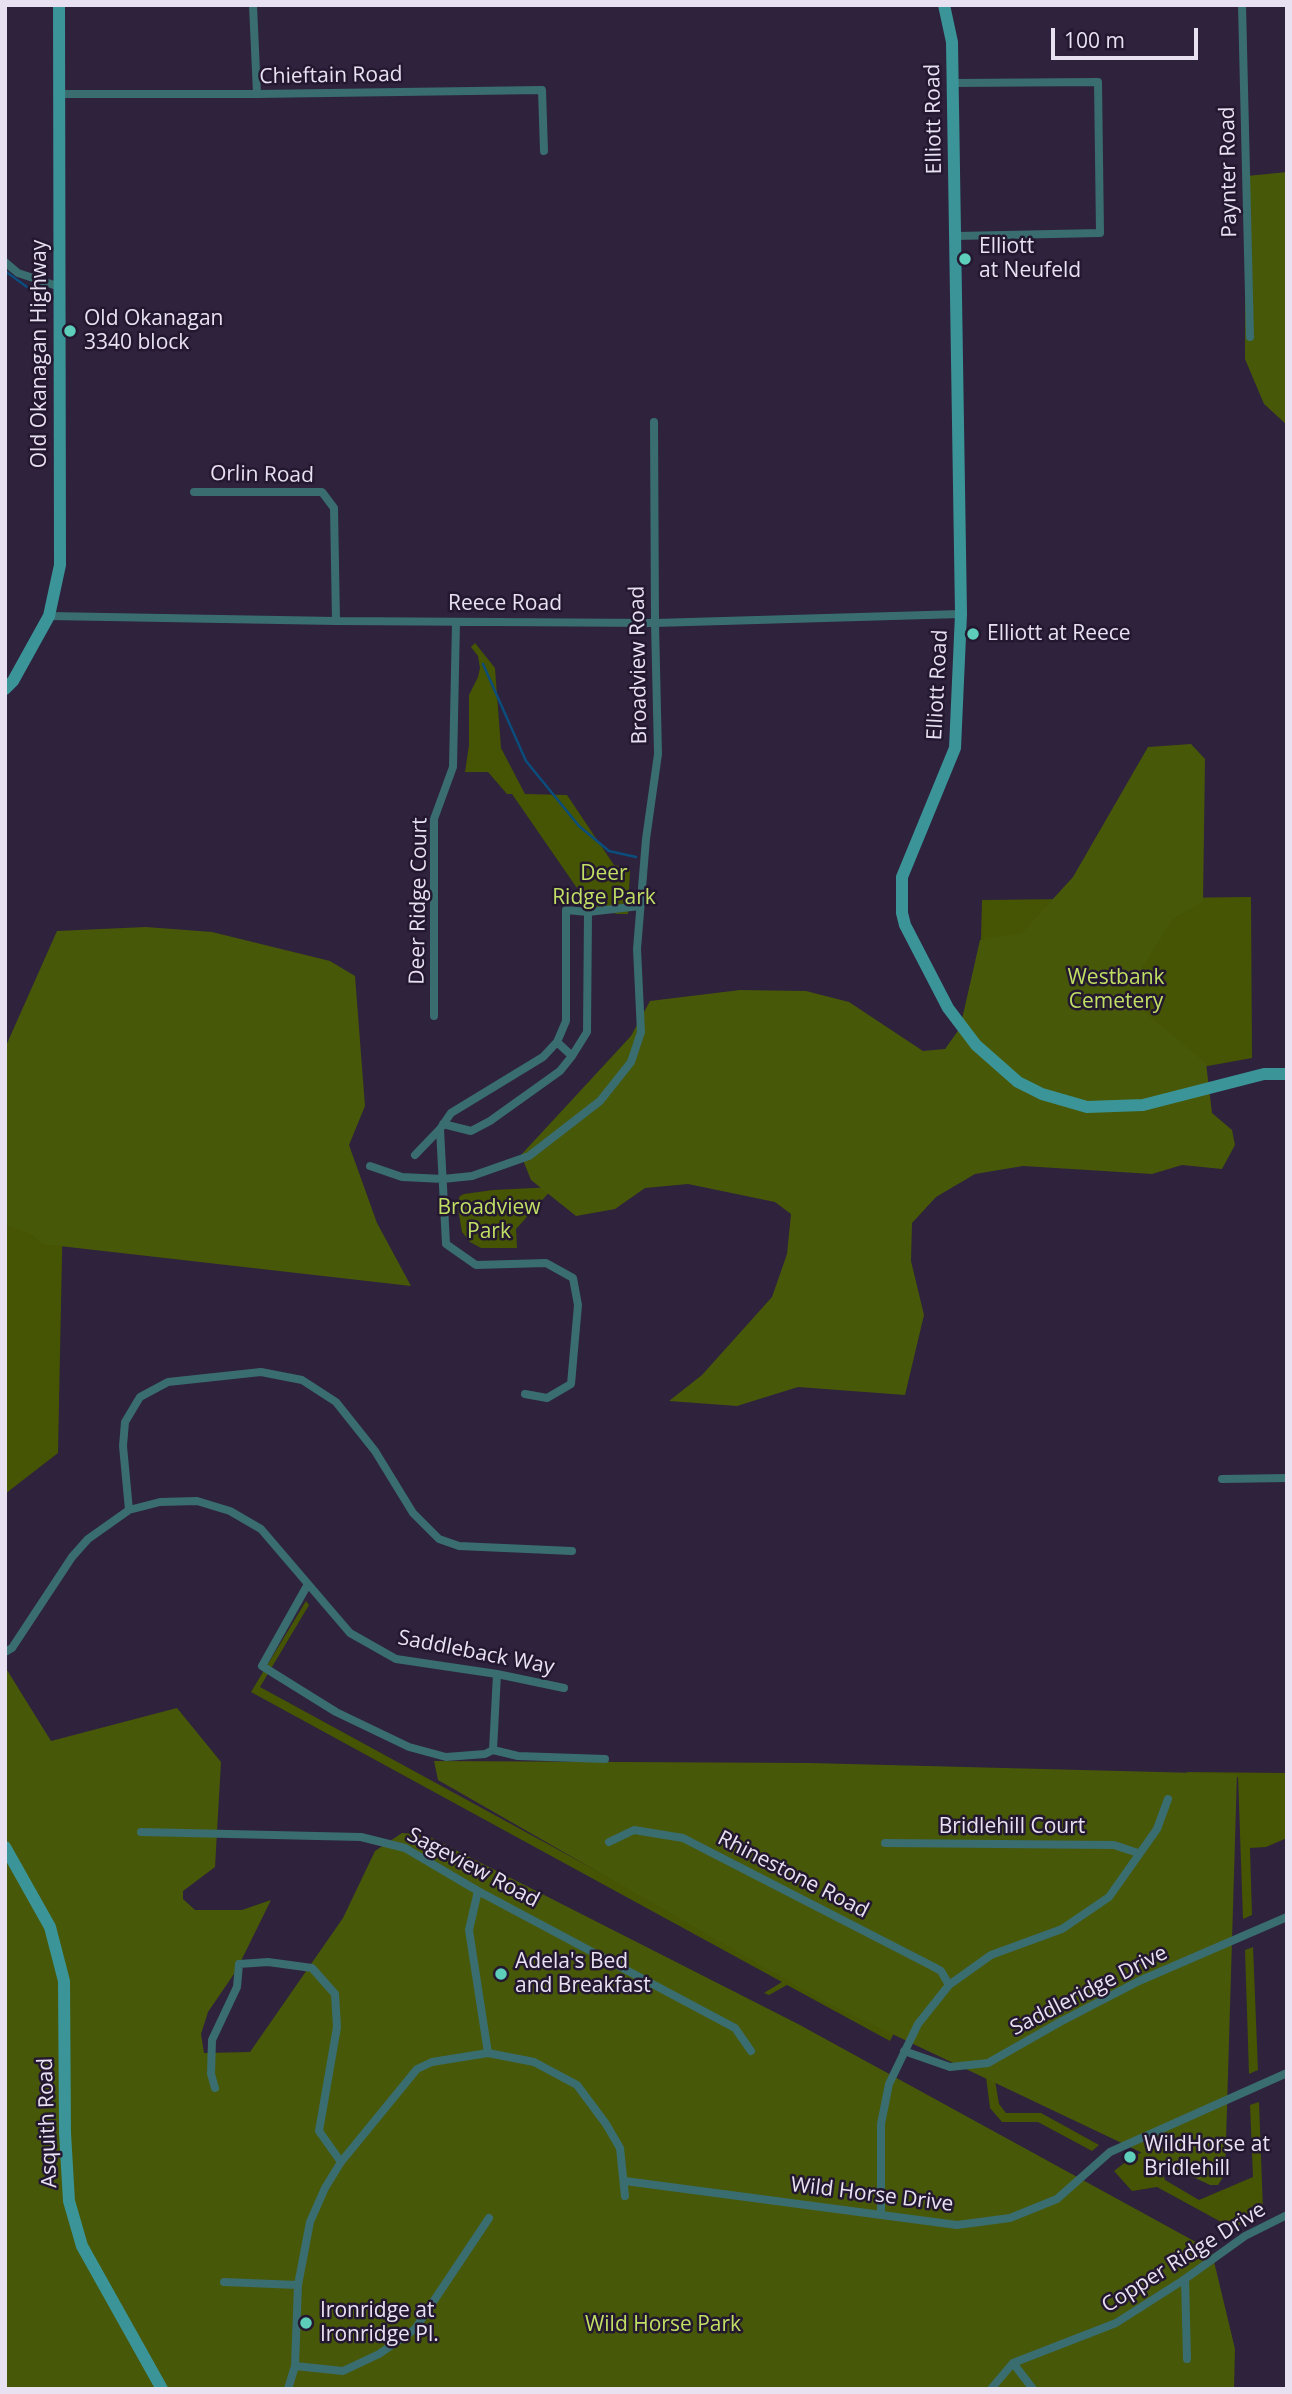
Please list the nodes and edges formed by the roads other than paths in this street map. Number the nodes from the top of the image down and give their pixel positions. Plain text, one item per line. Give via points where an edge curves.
1 (59, 5) edge
2 (253, 5) edge
3 (944, 5) edge
4 (1242, 5) edge
5 (952, 83) junction
6 (59, 94) junction
7 (257, 94) junction
8 (544, 151) dead end
9 (956, 236) junction
10 (5, 262) edge
11 (60, 287) junction
12 (1250, 337) dead end
13 (654, 422) dead end
14 (194, 492) dead end
15 (961, 614) junction
16 (49, 616) junction
17 (336, 621) junction
18 (456, 622) junction
19 (655, 623) junction
20 (5, 689) edge
21 (640, 906) junction
22 (588, 912) junction
23 (434, 1016) dead end
24 (557, 1042) junction
25 (572, 1056) junction
26 (1287, 1074) edge
27 (442, 1126) junction
28 (415, 1155) dead end
29 (370, 1166) dead end
30 (443, 1179) junction
31 (525, 1394) dead end
32 (1287, 1478) edge
33 (1222, 1479) dead end
34 (129, 1510) junction
35 (572, 1551) dead end
36 (308, 1584) junction
37 (5, 1652) edge
38 (498, 1674) junction
39 (564, 1688) dead end
40 (493, 1751) junction
41 (605, 1759) dead end
42 (1168, 1799) dead end
43 (141, 1832) dead end
44 (610, 1842) dead end
45 (885, 1843) dead end
46 (5, 1847) edge
47 (1138, 1853) junction
48 (478, 1891) junction
49 (1287, 1917) edge
50 (949, 1985) junction
51 (751, 2051) dead end
52 (904, 2051) junction
53 (488, 2053) junction
54 (1287, 2073) edge
55 (215, 2088) dead end
56 (341, 2162) junction
57 (625, 2181) junction
58 (625, 2196) dead end
59 (881, 2213) junction
60 (1287, 2215) edge
61 (489, 2218) dead end
62 (1185, 2278) junction
63 (224, 2283) dead end
64 (298, 2285) junction
65 (1187, 2359) dead end
66 (1013, 2363) junction
67 (295, 2365) junction
68 (162, 2389) edge
69 (288, 2389) edge
70 (991, 2389) edge
71 (1033, 2389) edge

1 - 6 street, Old Okanagan Highway
2 - 7 street
3 - 5 street, Elliott Road via 952,42
4 - 12 street, Paynter Road
5 - 9 street, Elliott Road
5 - 9 street via 1098,82 1100,233
6 - 7 street, Chieftain Road
6 - 11 street, Old Okanagan Highway
7 - 8 street, Chieftain Road via 542,90
9 - 15 street, Elliott Road
10 - 11 street via 18,273
11 - 16 street, Old Okanagan Highway via 60,565
13 - 19 street, Broadview Road
14 - 17 street, Orlin Road via 322,492 334,508
15 - 19 street, Reece Road
15 - 26 street, Elliott Road via 955,748 906,862 901,893 905,925 948,1007 976,1045 1018,1082 1087,1107 1143,1105 1264,1074
16 - 17 street, Reece Road
16 - 20 street, Old Okanagan Highway
17 - 18 street, Reece Road
18 - 19 street, Reece Road
18 - 23 street, Deer Ridge Court via 453,766 434,819
19 - 21 street, Broadview Road via 658,754
21 - 22 street
21 - 30 street, Broadview Road via 641,1032 631,1062 600,1101 529,1156 472,1176
22 - 24 street via 566,911 566,1021
22 - 25 street via 587,1032
24 - 25 street
24 - 27 street via 543,1057 451,1113
25 - 27 street via 559,1071 490,1121 471,1131
27 - 28 street
27 - 30 street
29 - 30 street, Broadview Road via 402,1177
30 - 31 street via 446,1244 476,1265 546,1263 573,1278 578,1305 571,1384 547,1398
32 - 33 street
34 - 35 street via 125,1422 140,1397 168,1382 261,1371 302,1380 336,1402 375,1451 413,1513 439,1539 459,1546
34 - 36 street, Saddleback Way via 160,1502 197,1501 230,1511 261,1529
34 - 37 street, Saddleback Way via 88,1539 72,1557
36 - 38 street, Saddleback Way via 350,1633 396,1658
36 - 40 street via 262,1666 336,1712 409,1747 446,1757
38 - 39 street, Saddleback Way
38 - 40 street
40 - 41 street
42 - 47 street via 1157,1829
43 - 48 street, Sageview Road via 361,1837 405,1848
44 - 50 street, Rhinestone Road via 634,1830 683,1838 932,1966
45 - 47 street, Bridlehill Court via 1114,1845
46 - 68 street, Asquith Road via 50,1927 64,1981 69,2201 82,2245
47 - 50 street via 1109,1897 1062,1929 991,1955
48 - 51 street, Sageview Road via 735,2028
48 - 53 street via 469,1930
49 - 52 street, Saddleridge Drive via 1139,1982 988,2063 950,2067
50 - 52 street via 918,2024
52 - 59 street via 889,2084 881,2123
53 - 56 street via 432,2062 417,2069
53 - 57 street via 534,2062 577,2085 620,2148
54 - 59 street, Wild Horse Drive via 1110,2152 1057,2199 1010,2218 957,2225
55 - 56 street via 212,2040 237,1987 239,1964 268,1962 312,1968 335,1994 337,2027 319,2131
56 - 64 street via 310,2222
57 - 58 street
57 - 59 street, Wild Horse Drive
60 - 62 street, Copper Ridge Drive via 1245,2236
61 - 67 street via 415,2329 343,2371
62 - 65 street
62 - 66 street, Copper Ridge Drive via 1116,2323
63 - 64 street
64 - 67 street
66 - 70 street, Copper Ridge Drive
66 - 71 street
67 - 69 street

